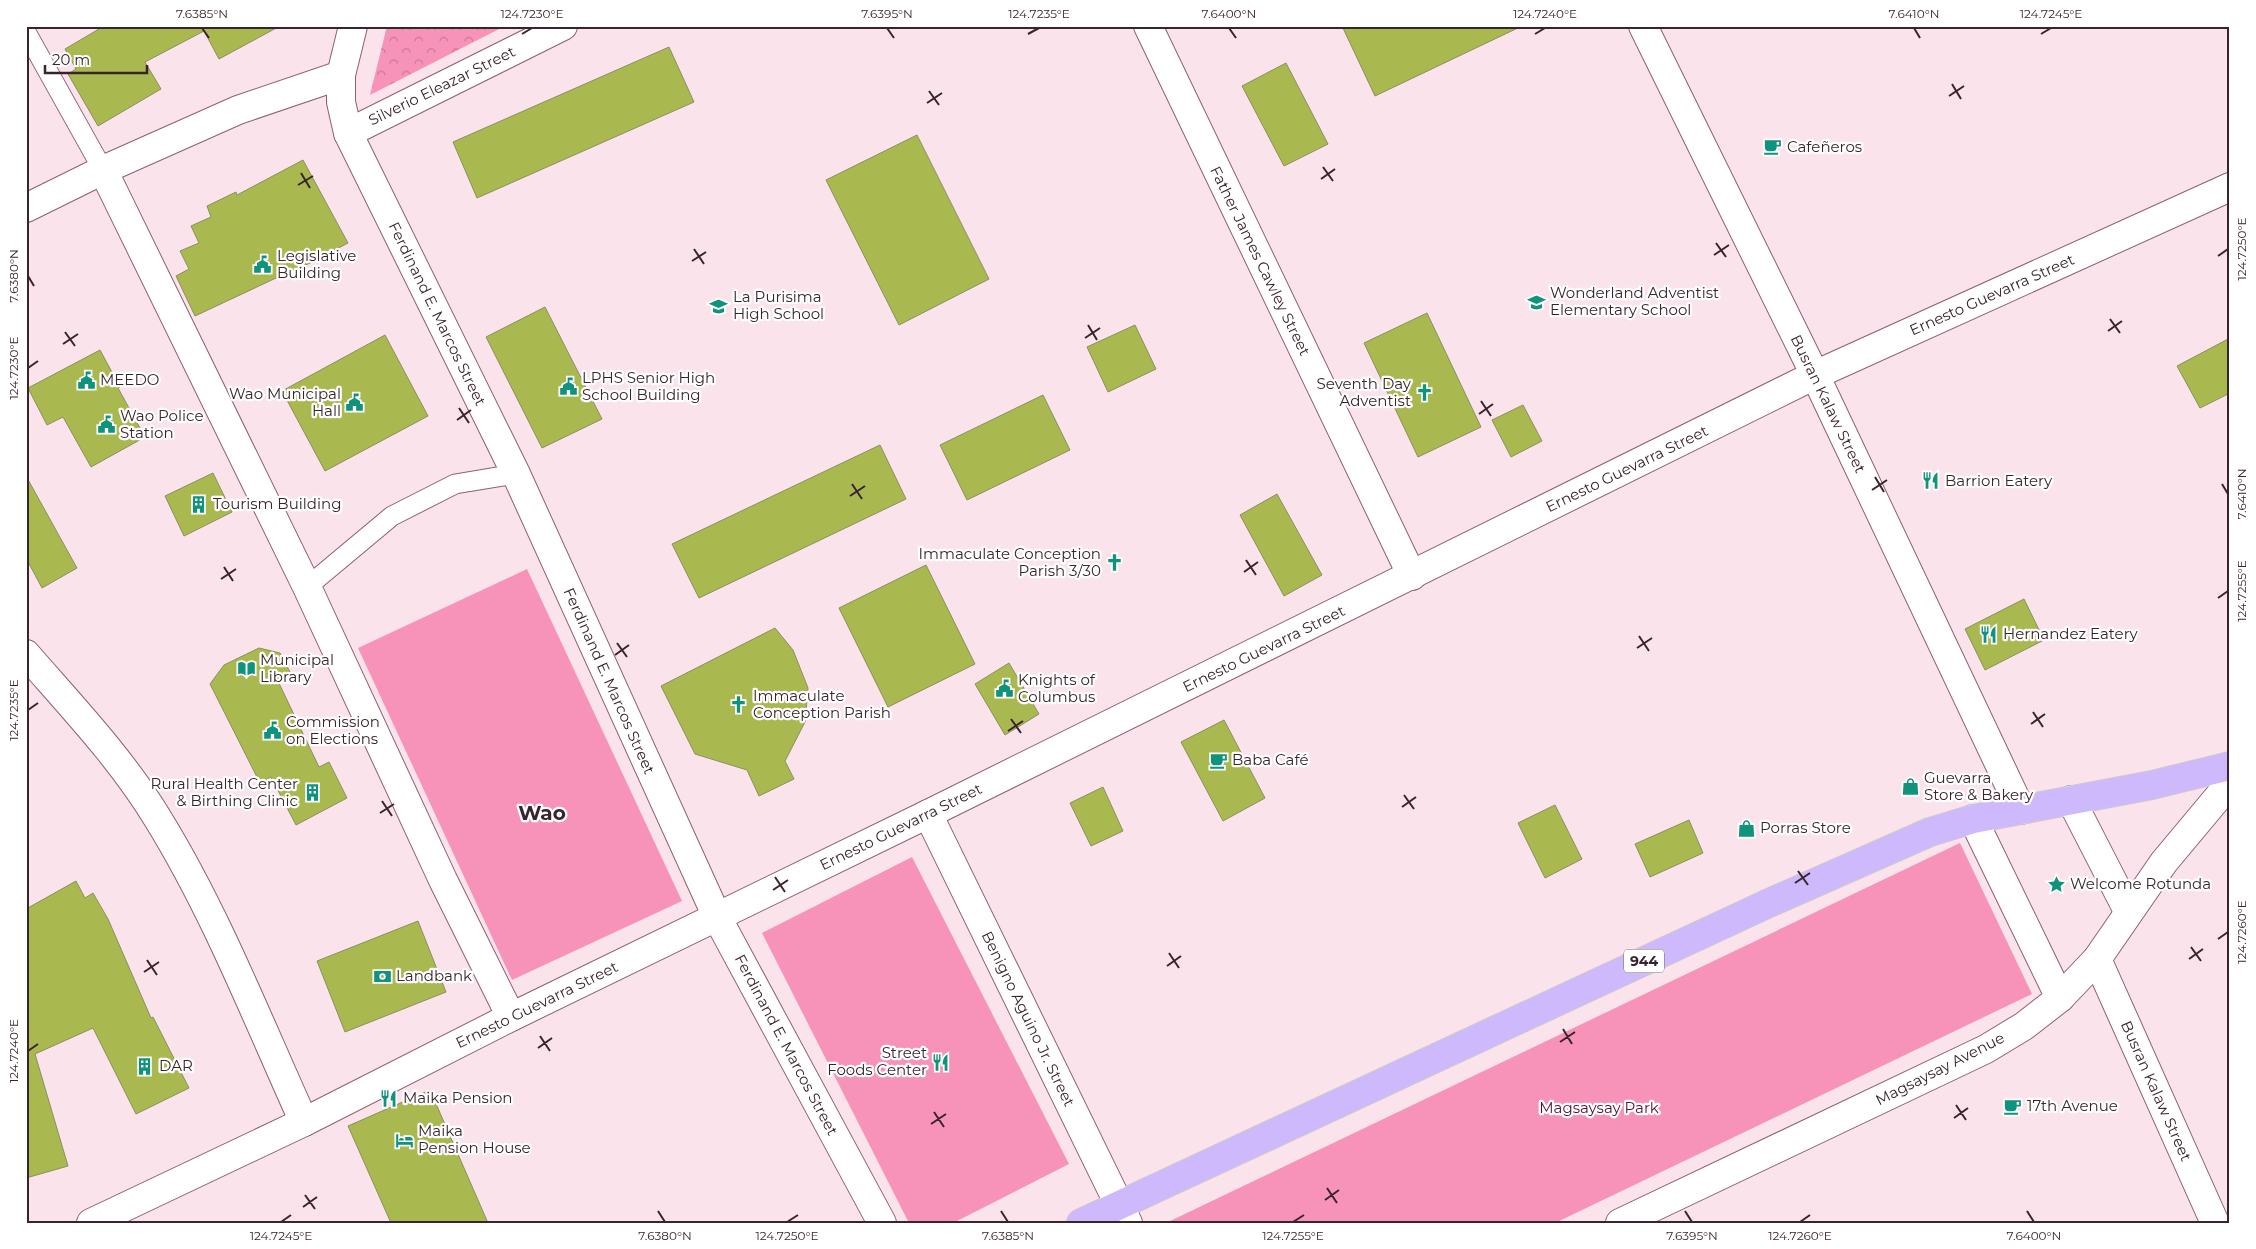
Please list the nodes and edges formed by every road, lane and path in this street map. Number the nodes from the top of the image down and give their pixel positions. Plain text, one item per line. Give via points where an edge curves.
1 (353, 26) edge
2 (562, 26) edge
3 (1148, 26) edge
4 (1643, 26) edge
5 (26, 32) edge
6 (341, 75) junction
7 (348, 133) junction
8 (103, 170) junction
9 (2230, 187) edge
10 (26, 208) edge
11 (1815, 375) junction
12 (516, 474) junction
13 (1412, 576) junction
14 (307, 587) junction
15 (26, 654) edge
16 (2230, 766) edge
17 (2230, 783) edge
18 (2071, 800) junction
19 (2021, 810) junction
20 (928, 814) junction
21 (1973, 819) junction
22 (2128, 911) junction
23 (716, 917) junction
24 (2097, 959) junction
25 (2060, 998) junction
26 (511, 1017) junction
27 (304, 1122) junction
28 (1124, 1214) edge
29 (91, 1223) edge
30 (882, 1223) edge
31 (1081, 1223) edge
32 (1620, 1223) edge
33 (2215, 1223) edge

1 - 6 street, Ferdinand E. Marcos Street
2 - 7 street, Silverio Eleazar Street
3 - 13 street, Father James Cawley Street
4 - 11 street, Busran Kalaw Street
5 - 8 lane
6 - 7 street, Ferdinand E. Marcos Street via 341,102
6 - 8 street via 238,110
7 - 12 street, Ferdinand E. Marcos Street
8 - 10 street
8 - 14 street
9 - 11 street, Ernesto Guevarra Street
11 - 13 street, Ernesto Guevarra Street
11 - 19 street, Busran Kalaw Street
12 - 14 lane via 455,484 392,516
12 - 23 street, Ferdinand E. Marcos Street
13 - 20 street, Ernesto Guevarra Street
14 - 26 street via 443,880
15 - 27 street via 117,758 158,818 201,896
16 - 18 main road, 944
17 - 22 street, Magsaysay Avenue
18 - 19 main road, 944
18 - 22 street
19 - 21 main road, 944
20 - 23 street, Ernesto Guevarra Street
20 - 28 street, Benigno Aguino Jr. Street
21 - 25 street
21 - 28 main road, 944 via 1930,832 1823,878
22 - 24 street, Magsaysay Avenue
23 - 26 street, Ernesto Guevarra Street
23 - 30 street, Ferdinand E. Marcos Street
24 - 25 street, Magsaysay Avenue
24 - 33 street, Busran Kalaw Street
25 - 32 street, Magsaysay Avenue via 2024,1026 1986,1049
26 - 27 street, Ernesto Guevarra Street
27 - 29 street, Ernesto Guevarra Street
28 - 31 main road, 944

